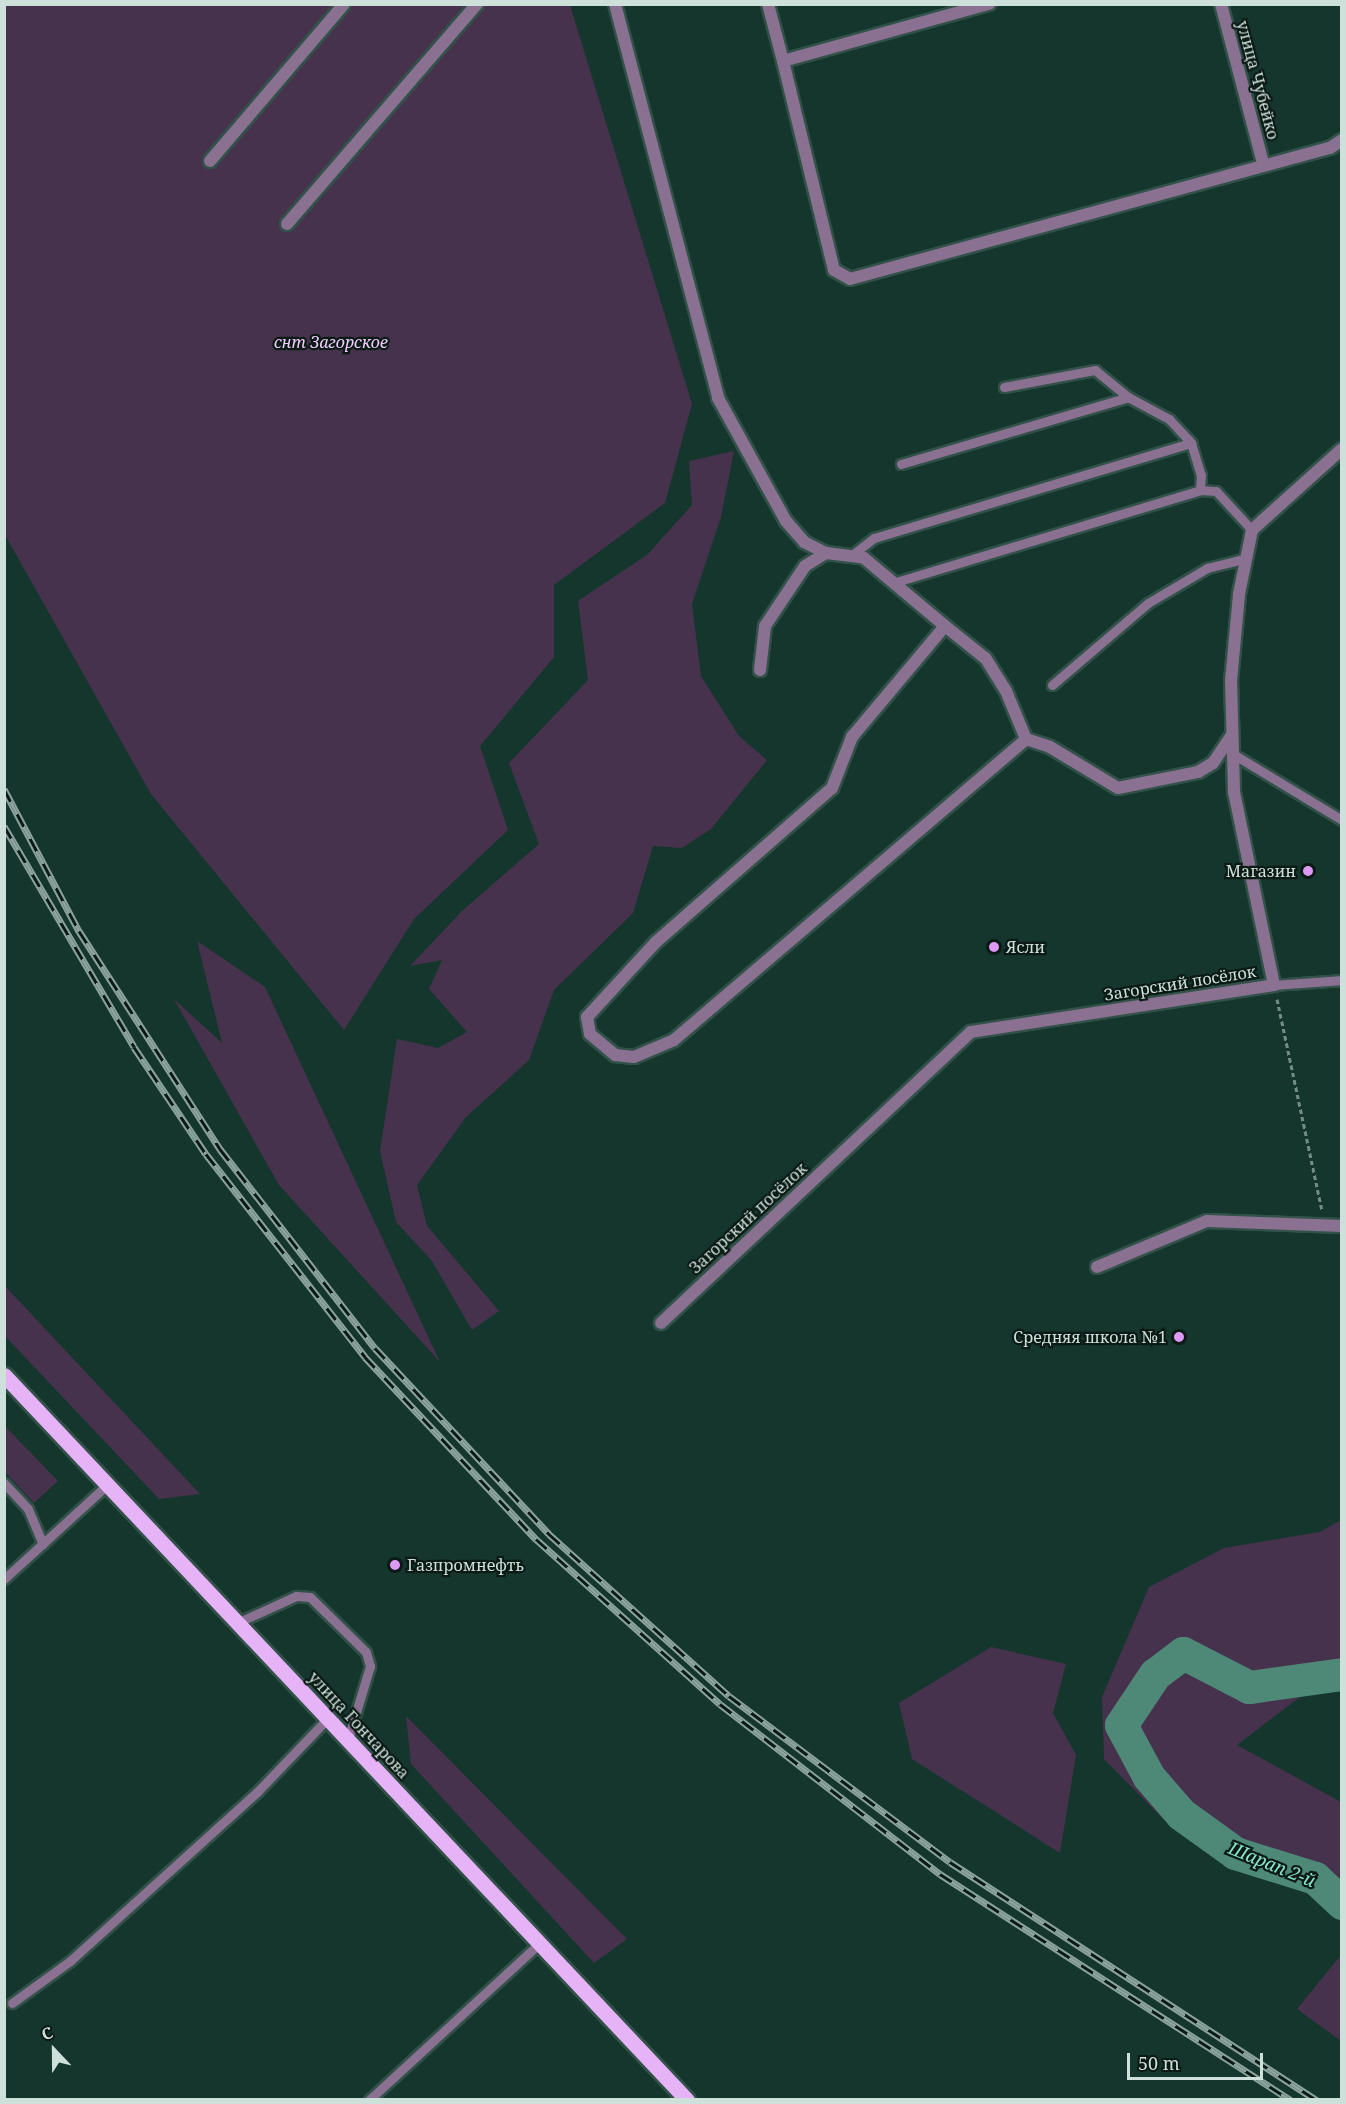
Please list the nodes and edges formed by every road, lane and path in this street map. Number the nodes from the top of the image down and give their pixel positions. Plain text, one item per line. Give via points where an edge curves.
1 (344, 4) edge
2 (477, 4) edge
3 (615, 4) edge
4 (768, 4) edge
5 (989, 4) edge
6 (1221, 4) edge
7 (783, 60) junction
8 (1341, 140) edge
9 (210, 161) dead end
10 (1263, 163) junction
11 (287, 224) dead end
12 (1004, 387) dead end
13 (1128, 397) junction
14 (1191, 443) junction
15 (1341, 449) edge
16 (901, 464) dead end
17 (1200, 490) junction
18 (1252, 530) junction
19 (826, 553) junction
20 (852, 555) junction
21 (1244, 559) junction
22 (896, 582) junction
23 (945, 626) junction
24 (760, 670) dead end
25 (1052, 685) dead end
26 (1232, 735) junction
27 (1026, 739) junction
28 (1233, 754) junction
29 (1341, 820) edge
30 (1341, 980) edge
31 (1274, 985) junction
32 (1341, 1226) edge
33 (1326, 1228) junction
34 (1097, 1267) dead end
35 (661, 1323) dead end
36 (4, 1375) edge
37 (4, 1483) edge
38 (108, 1484) junction
39 (43, 1544) junction
40 (4, 1580) edge
41 (239, 1622) junction
42 (327, 1719) junction
43 (348, 1739) junction
44 (540, 1943) junction
45 (12, 2003) dead end
46 (369, 2100) edge
47 (687, 2100) edge

1 - 9 street
2 - 11 street
3 - 19 street via 718,398 786,521 804,542
4 - 7 street
5 - 7 street
6 - 10 street, улица Чубейко
7 - 10 street via 834,270 850,279
8 - 10 street via 1330,148
12 - 13 lane via 1083,369 1095,370
13 - 14 lane via 1169,419
13 - 16 lane
14 - 17 lane via 1201,475
14 - 20 lane via 873,538
15 - 18 street
17 - 18 lane via 1216,491
17 - 22 lane
18 - 21 street, Загорский посёлок
19 - 20 street
19 - 24 street via 805,566 765,626
20 - 22 street
21 - 25 lane via 1207,568 1148,603
21 - 26 street, Загорский посёлок via 1231,681
22 - 23 street
23 - 27 street via 985,658 1006,691
23 - 27 street via 852,737 832,788 656,942 587,1017 590,1034 615,1055 634,1057 674,1040
26 - 27 street via 1213,763 1198,772 1119,788 1050,747
26 - 28 street, Загорский посёлок
28 - 29 lane
28 - 31 street, Загорский посёлок via 1234,792
30 - 31 lane
31 - 33 path
31 - 35 street, Загорский посёлок via 971,1032
32 - 33 street
33 - 34 street via 1207,1221
36 - 38 main road, улица Гончарова
37 - 39 lane via 28,1509
38 - 39 lane
38 - 41 main road, улица Гончарова
39 - 40 lane
41 - 42 main road, улица Гончарова
41 - 43 lane via 296,1596 310,1597 366,1652 370,1666
42 - 43 main road, улица Гончарова
42 - 45 lane via 258,1791 70,1961
43 - 44 main road, улица Гончарова
44 - 46 lane
44 - 47 main road, улица Гончарова

